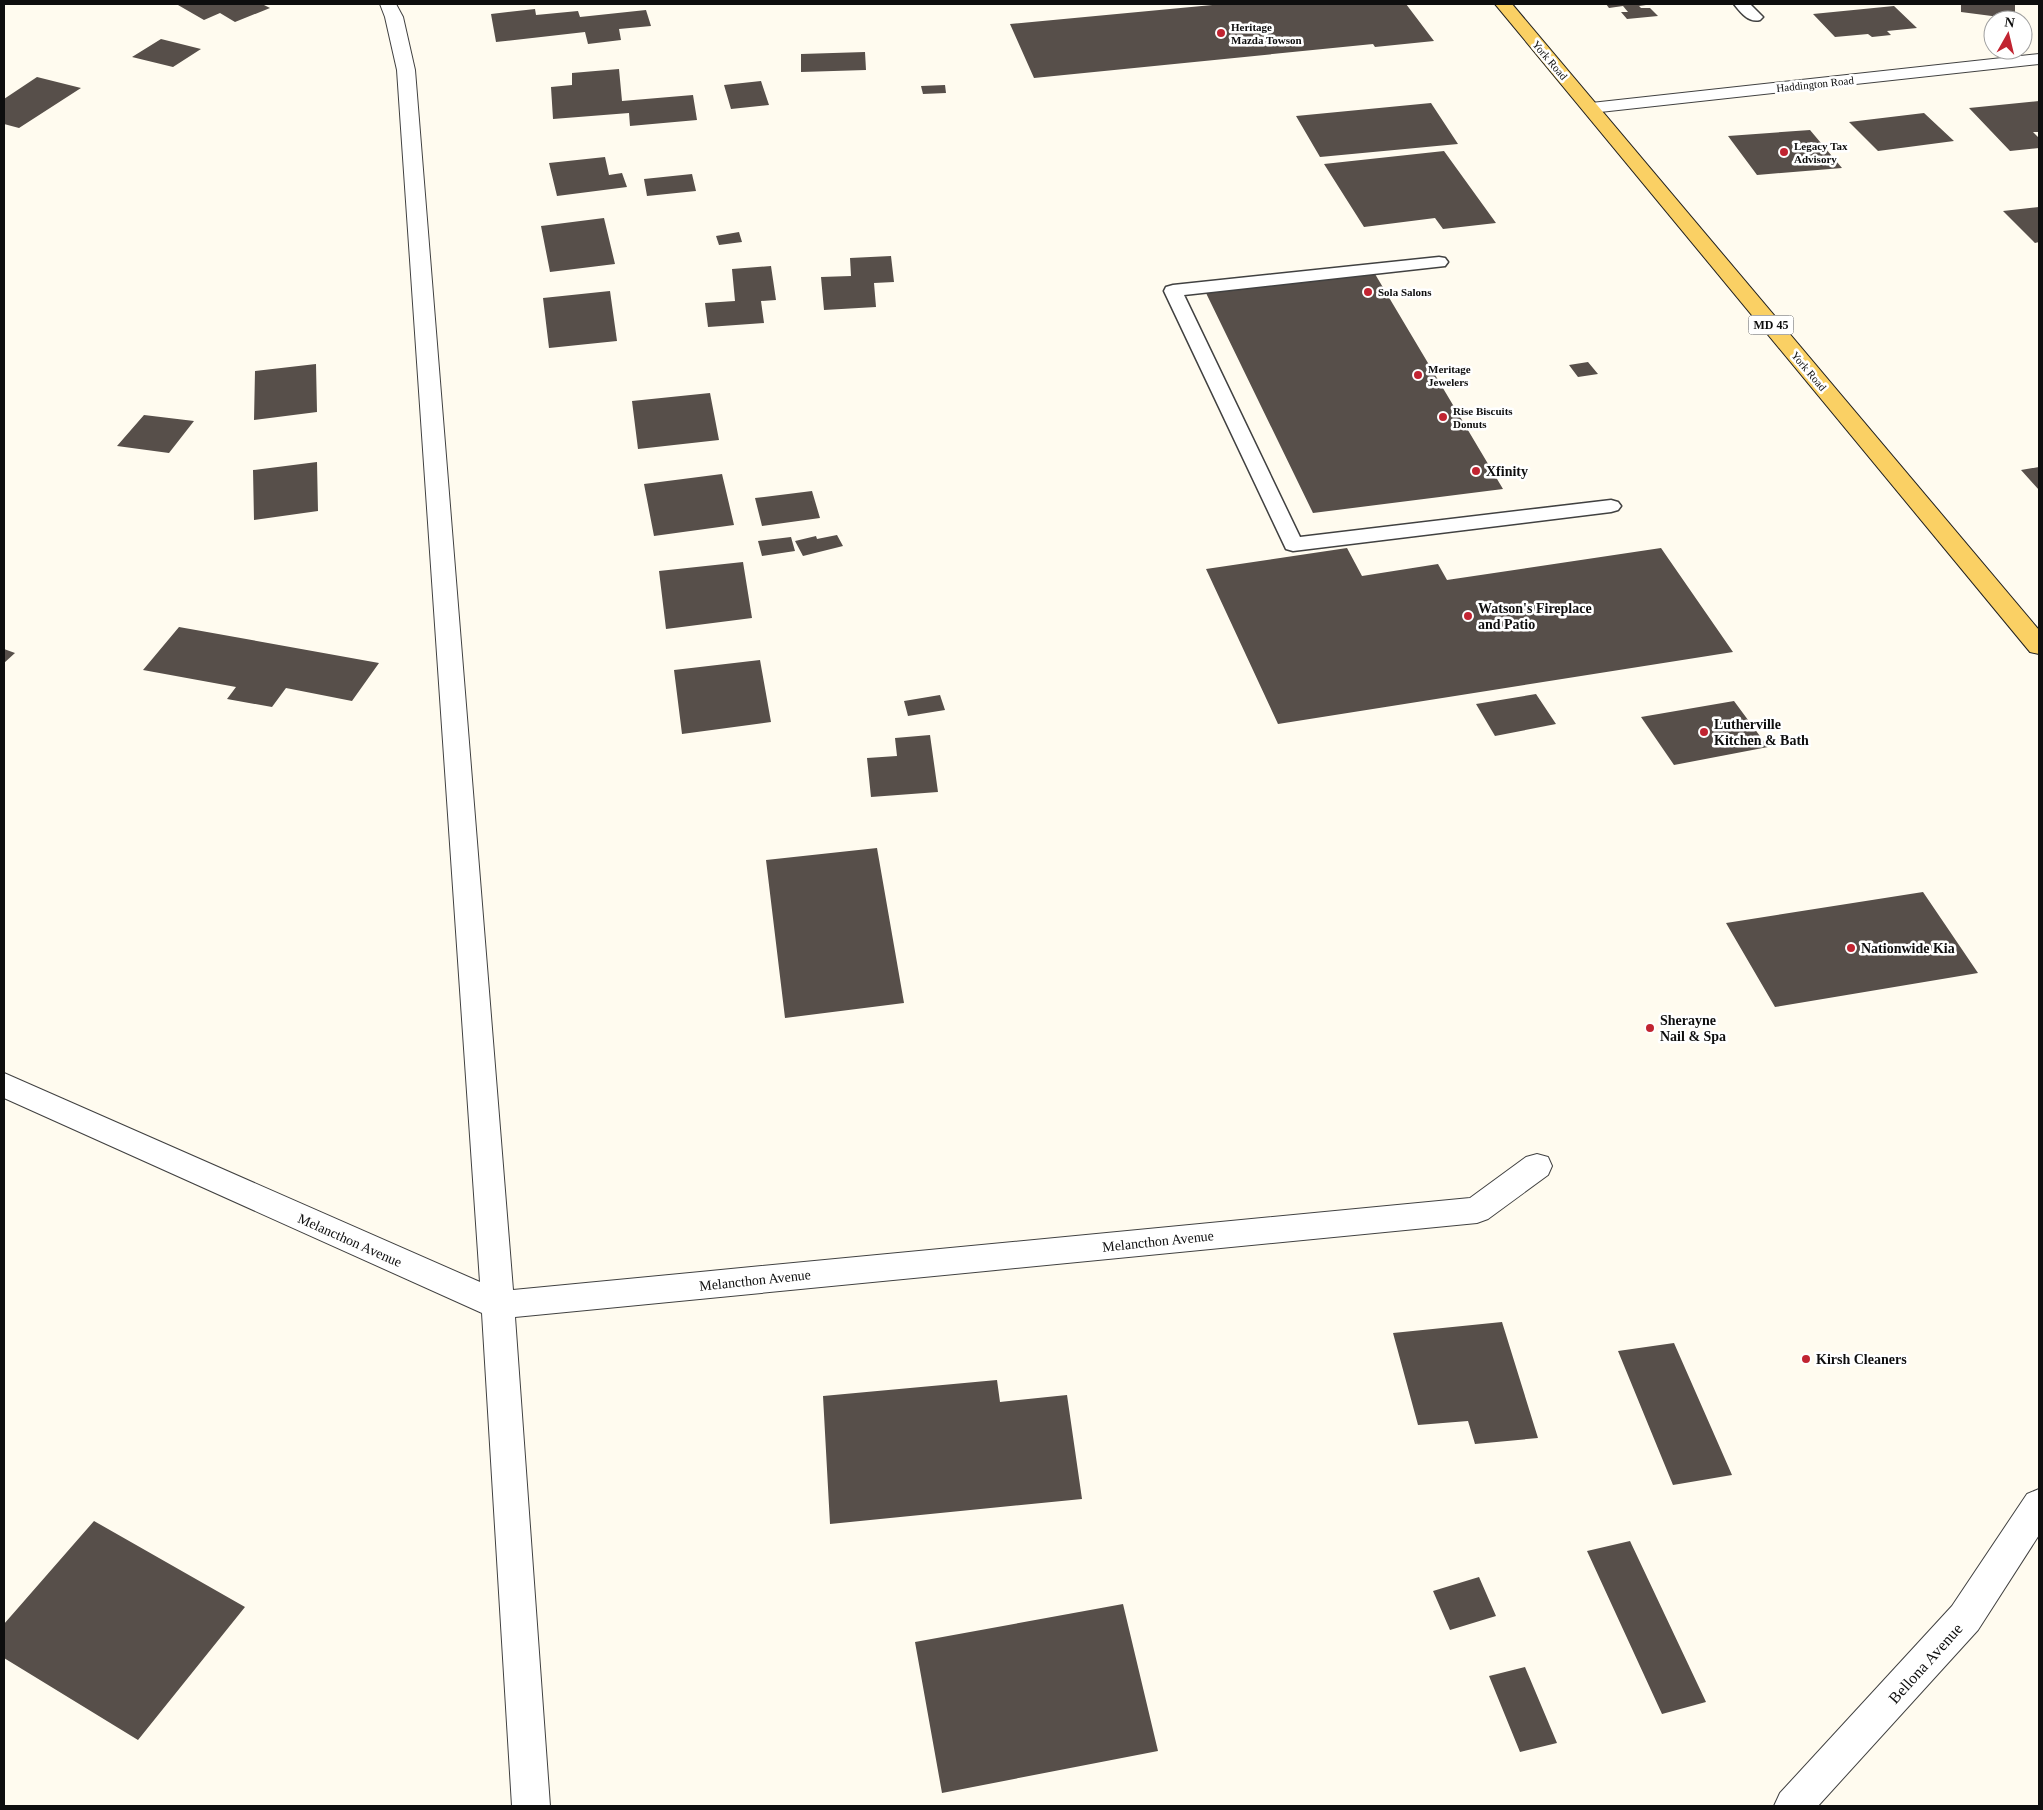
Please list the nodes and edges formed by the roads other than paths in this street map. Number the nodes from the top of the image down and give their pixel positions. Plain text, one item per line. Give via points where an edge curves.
1 (388, 4) edge
2 (1503, 4) edge
3 (1742, 4) edge
4 (1755, 17) dead end
5 (2039, 60) edge
6 (1590, 108) junction
7 (1440, 262) dead end
8 (1612, 506) dead end
9 (2039, 646) edge
10 (4, 1084) edge
11 (1537, 1166) dead end
12 (498, 1306) junction
13 (2039, 1505) edge
14 (531, 1806) edge
15 (1793, 1806) edge

1 - 12 street via 406,70
2 - 6 main road, York Road / MD 45
3 - 4 lane
5 - 6 street, Haddington Road
6 - 9 main road, York Road / MD 45
7 - 8 lane via 1173,291 1293,544
10 - 12 street, Melancthon Avenue
11 - 12 street, Melancthon Avenue via 1477,1210
12 - 14 street
13 - 15 street, Bellona Avenue via 1966,1618

